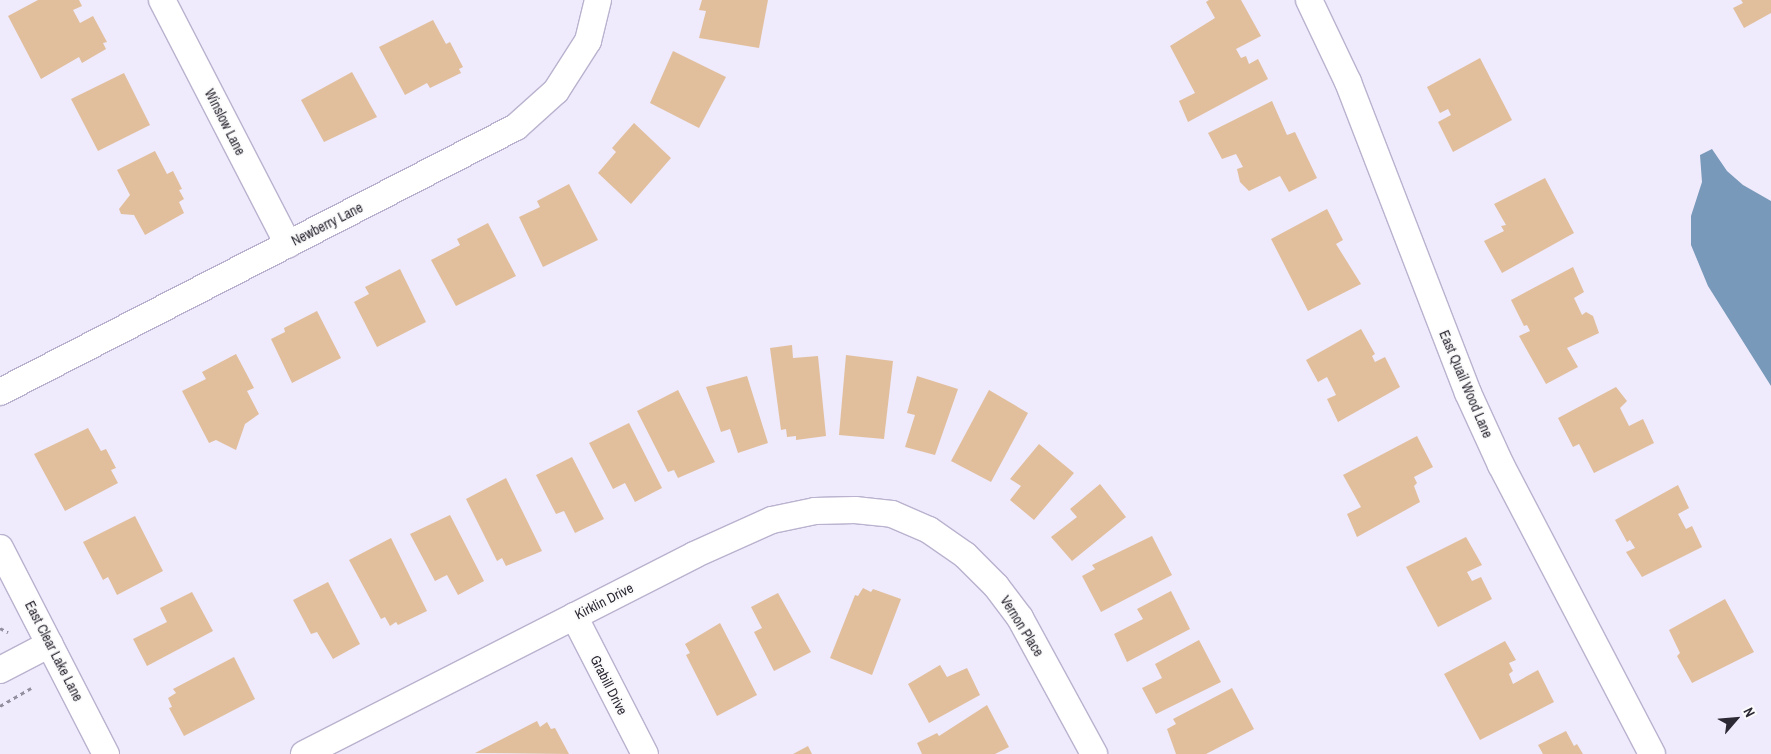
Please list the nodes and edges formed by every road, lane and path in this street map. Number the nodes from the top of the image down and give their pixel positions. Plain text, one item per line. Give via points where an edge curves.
1 (162, 0) edge
2 (598, 0) edge
3 (1309, 0) edge
4 (288, 244) junction
5 (0, 392) edge
6 (919, 526) joint
7 (0, 548) edge
8 (574, 616) junction
9 (50, 644) junction
10 (0, 670) edge
11 (106, 754) edge
12 (304, 754) edge
13 (645, 754) edge
14 (1094, 754) edge
15 (1652, 754) edge

1 - 4 street, Winslow Lane
2 - 4 street, Newberry Lane via 588,42 556,91 516,127
3 - 15 street, East Quail Wood Lane via 1348,82 1468,394 1500,465
4 - 5 street, Newberry Lane
6 - 8 street, Kirklin Drive via 892,514 855,510 815,511 772,520
6 - 14 street, Vernon Place via 965,555 996,586 1020,618
7 - 9 street, East Clear Lake Lane
8 - 12 street, Kirklin Drive
8 - 13 street, Grabill Drive
9 - 10 street
9 - 11 street, East Clear Lake Lane

